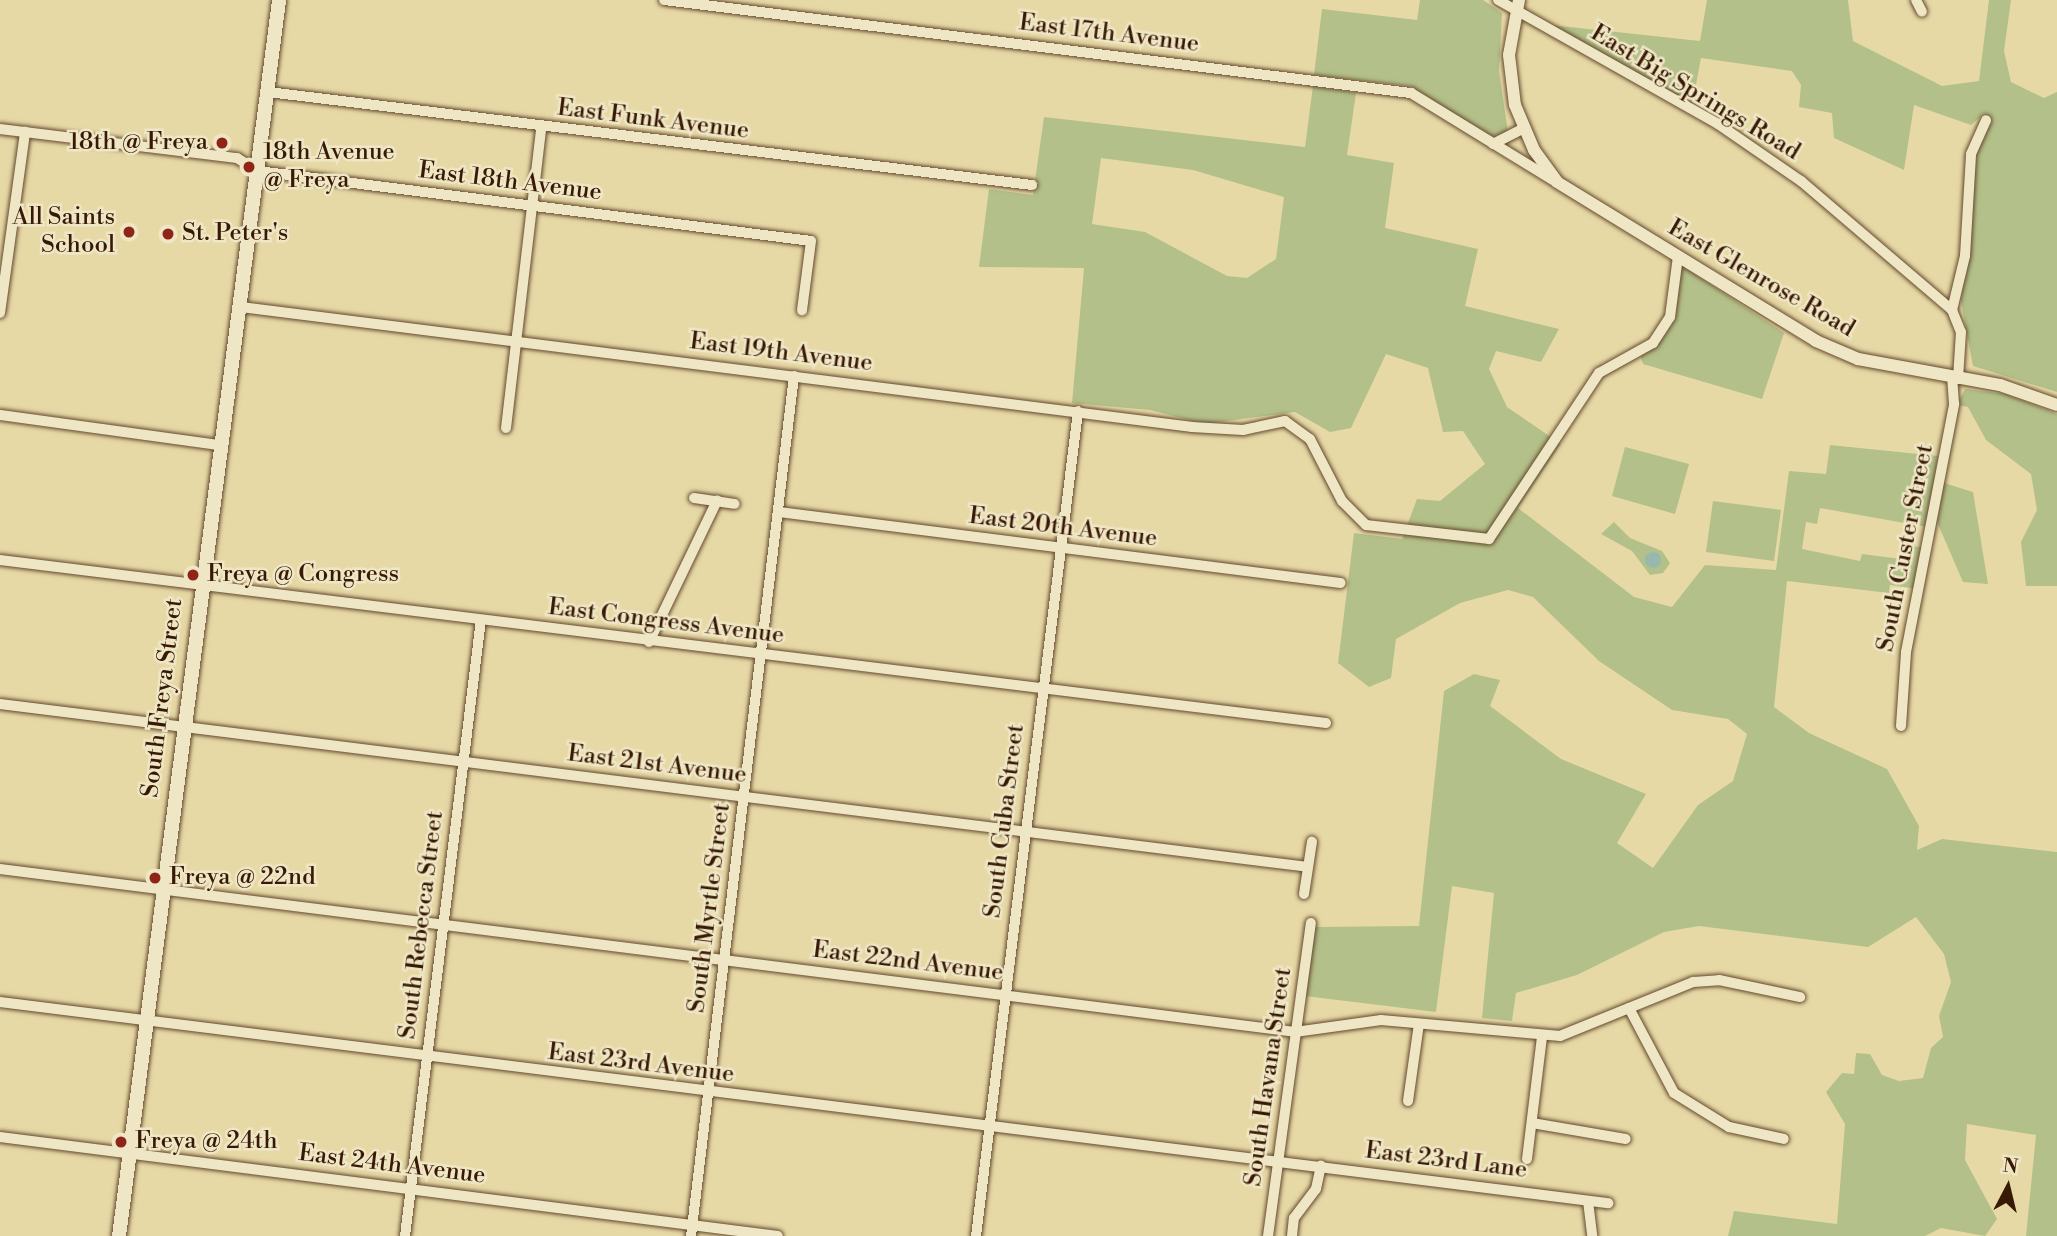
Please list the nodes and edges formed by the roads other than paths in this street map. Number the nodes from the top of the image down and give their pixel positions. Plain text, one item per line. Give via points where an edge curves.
1 (279, 0) edge
2 (664, 0) edge
3 (1497, 0) edge
4 (1916, 0) edge
5 (1518, 6) edge
6 (1922, 12) dead end
7 (268, 92) junction
8 (1986, 120) dead end
9 (541, 128) junction
10 (0, 129) edge
11 (1523, 129) junction
12 (25, 132) junction
13 (1493, 144) junction
14 (258, 171) junction
15 (1557, 182) junction
16 (1032, 185) dead end
17 (532, 206) junction
18 (1678, 256) junction
19 (2, 272) edge
20 (240, 307) junction
21 (802, 310) dead end
22 (1952, 310) junction
23 (0, 313) edge
24 (516, 339) junction
25 (794, 376) junction
26 (1955, 378) junction
27 (2057, 405) edge
28 (1078, 411) junction
29 (0, 415) edge
30 (506, 428) dead end
31 (219, 444) junction
32 (694, 498) dead end
33 (718, 501) junction
34 (735, 504) dead end
35 (779, 512) junction
36 (1060, 550) junction
37 (0, 560) edge
38 (1341, 583) dead end
39 (201, 585) junction
40 (481, 620) junction
41 (649, 642) junction
42 (761, 655) junction
43 (1043, 690) junction
44 (0, 704) edge
45 (1326, 723) dead end
46 (1902, 726) dead end
47 (181, 728) junction
48 (464, 762) junction
49 (743, 798) junction
50 (1023, 831) junction
51 (1312, 842) dead end
52 (1308, 867) junction
53 (0, 869) edge
54 (162, 890) junction
55 (1304, 894) dead end
56 (1311, 923) dead end
57 (444, 925) junction
58 (726, 961) junction
59 (1006, 995) junction
60 (1800, 997) dead end
61 (0, 1002) edge
62 (1629, 1008) junction
63 (146, 1021) junction
64 (1419, 1024) junction
65 (1295, 1032) junction
66 (1542, 1036) junction
67 (426, 1058) junction
68 (708, 1095) junction
69 (1408, 1101) dead end
70 (1532, 1123) junction
71 (990, 1127) junction
72 (0, 1137) edge
73 (1626, 1139) dead end
74 (1784, 1139) dead end
75 (130, 1154) junction
76 (1527, 1159) dead end
77 (1278, 1161) junction
78 (1321, 1166) junction
79 (411, 1188) junction
80 (1588, 1201) junction
81 (1608, 1203) dead end
82 (692, 1231) edge
83 (119, 1236) edge
84 (405, 1236) edge
85 (778, 1236) edge
86 (976, 1236) edge
87 (1268, 1236) edge
88 (1292, 1236) edge
89 (1592, 1236) edge

1 - 7 main road, South Freya Street
2 - 13 street, East 17th Avenue via 1411,93
3 - 5 street, East Big Springs Road
4 - 6 street
5 - 11 street via 1509,55
5 - 22 street, East Big Springs Road via 1718,124 1791,174
7 - 9 street, East Funk Avenue
7 - 14 main road, South Freya Street
8 - 22 street via 1971,154 1965,256
9 - 16 street, East Funk Avenue
9 - 17 street
10 - 12 street, East 18th Avenue
11 - 13 street
11 - 15 street
12 - 14 street, East 18th Avenue via 237,158
12 - 19 street
13 - 15 street, East 17th Avenue
14 - 17 street, East 18th Avenue
14 - 20 main road, South Freya Street
15 - 18 street, East Glenrose Road
17 - 21 street, East 18th Avenue via 811,242
17 - 24 street
18 - 26 street, East Glenrose Road via 1816,341 1858,359
18 - 28 street, East 19th Avenue via 1670,317 1653,343 1600,373 1489,539 1366,525 1342,501 1310,439 1285,421 1243,430
19 - 23 street
20 - 24 street, East 19th Avenue
20 - 31 main road, South Freya Street
22 - 26 street via 1961,331
24 - 25 street, East 19th Avenue
24 - 30 street
25 - 28 street, East 19th Avenue
25 - 35 street, South Myrtle Street
26 - 27 street, East Glenrose Road
26 - 46 street, South Custer Street via 1954,404 1906,652
28 - 36 street, South Cuba Street
29 - 31 street
31 - 39 main road, South Freya Street
32 - 33 street
33 - 34 street
33 - 41 street
35 - 36 street, East 20th Avenue
35 - 42 street, South Myrtle Street
36 - 38 street, East 20th Avenue
36 - 43 street, South Cuba Street
37 - 39 street, East Congress Avenue
39 - 40 street, East Congress Avenue
39 - 47 main road, South Freya Street
40 - 41 street, East Congress Avenue
40 - 48 street, South Rebecca Street
41 - 42 street, East Congress Avenue
42 - 43 street, East Congress Avenue
42 - 49 street, South Myrtle Street
43 - 45 street, East Congress Avenue
43 - 50 street, South Cuba Street
44 - 47 street, East 21st Avenue
47 - 48 street, East 21st Avenue
47 - 54 main road, South Freya Street
48 - 49 street, East 21st Avenue
48 - 57 street, South Rebecca Street
49 - 50 street, East 21st Avenue
49 - 58 street, South Myrtle Street
50 - 52 street, East 21st Avenue
50 - 59 street, South Cuba Street
51 - 52 street
52 - 55 street
53 - 54 street, East 22nd Avenue
54 - 57 street, East 22nd Avenue
54 - 63 main road, South Freya Street
56 - 65 street, South Havana Street
57 - 58 street, East 22nd Avenue
57 - 67 street, South Rebecca Street
58 - 59 street, East 22nd Avenue
58 - 68 street, South Myrtle Street
59 - 65 street, East 22nd Avenue
59 - 71 street, South Cuba Street
60 - 62 street, East 22nd Avenue via 1719,980 1663,990
61 - 63 street, East 23rd Avenue
62 - 66 street, East 22nd Avenue via 1591,1027
62 - 74 street via 1674,1093 1729,1127
63 - 67 street, East 23rd Avenue
63 - 75 main road, South Freya Street
64 - 65 street, East 22nd Avenue via 1381,1020
64 - 66 street, East 22nd Avenue
64 - 69 street
65 - 77 street, South Havana Street
66 - 70 street
67 - 68 street, East 23rd Avenue
67 - 79 street, South Rebecca Street
68 - 71 street, East 23rd Avenue
68 - 82 street, South Myrtle Street
70 - 73 street
70 - 76 street
71 - 77 street, East 23rd Avenue
71 - 86 street, South Cuba Street
72 - 75 street, East 24th Avenue
75 - 79 street, East 24th Avenue
75 - 83 main road, South Freya Street
77 - 78 street, East 23rd Lane
77 - 87 street, South Havana Street
78 - 80 street, East 23rd Lane
78 - 88 street via 1316,1189 1294,1218
79 - 82 street, East 24th Avenue
79 - 84 street, South Rebecca Street
80 - 81 street, East 23rd Lane
80 - 89 street
82 - 85 street, East 24th Avenue

